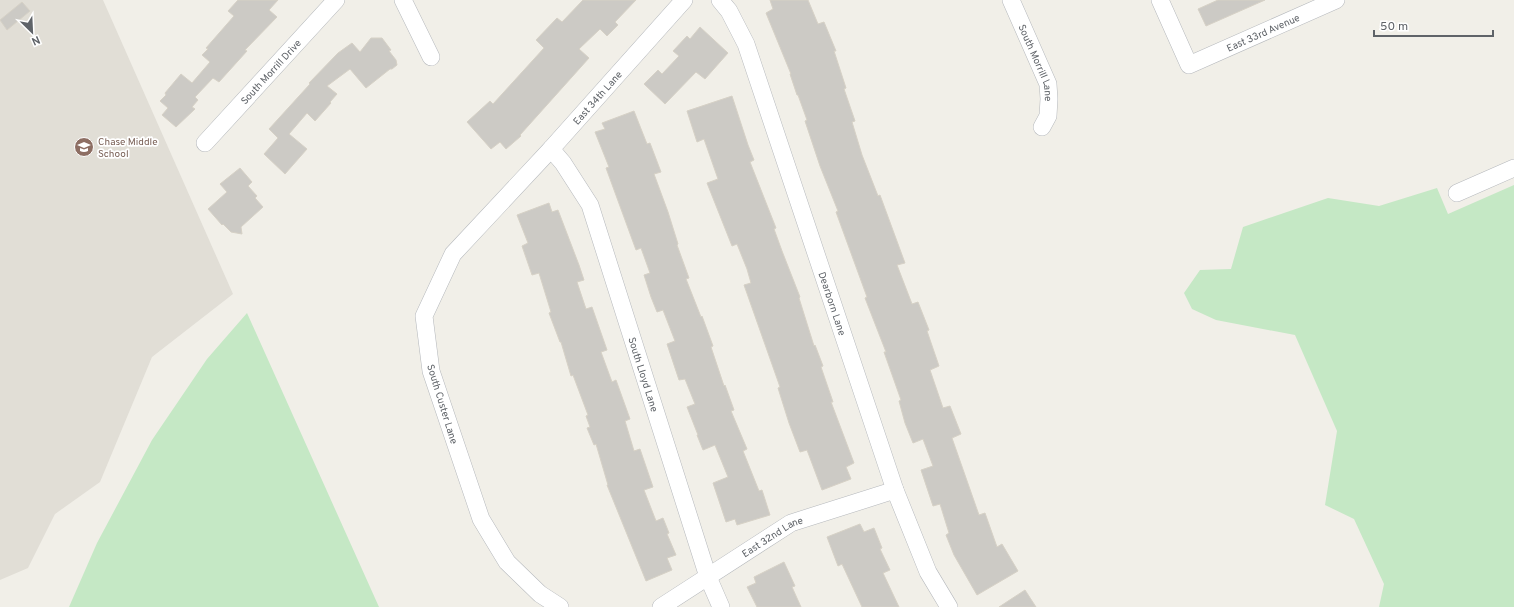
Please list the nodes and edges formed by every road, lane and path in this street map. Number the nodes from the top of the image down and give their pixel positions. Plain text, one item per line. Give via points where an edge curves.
1 (336, 0) edge
2 (403, 0) edge
3 (684, 0) edge
4 (720, 0) edge
5 (1011, 0) edge
6 (1160, 0) edge
7 (1336, 0) edge
8 (431, 57) dead end
9 (1042, 126) dead end
10 (205, 143) dead end
11 (551, 149) junction
12 (1514, 168) edge
13 (509, 192) joint
14 (1457, 193) dead end
15 (895, 490) junction
16 (708, 577) junction
17 (560, 607) edge
18 (661, 607) edge
19 (721, 607) edge
20 (949, 607) edge

1 - 10 street, South Morrill Drive
2 - 8 street
3 - 11 street, East 34th Lane
4 - 15 street, Dearborn Lane via 729,11 746,44
5 - 9 street, South Morrill Lane via 1048,84 1048,116
6 - 7 street, East 33rd Avenue via 1189,65
11 - 13 street, East 34th Lane
11 - 16 street, South Lloyd Lane via 564,163 590,205
12 - 14 street
13 - 17 street, South Custer Lane via 452,254 424,316 431,372 481,519 507,562 540,594
15 - 16 street, East 32nd Lane via 791,523
15 - 20 street, Dearborn Lane via 928,572
16 - 18 street, East 32nd Lane
16 - 19 street, South Lloyd Lane

